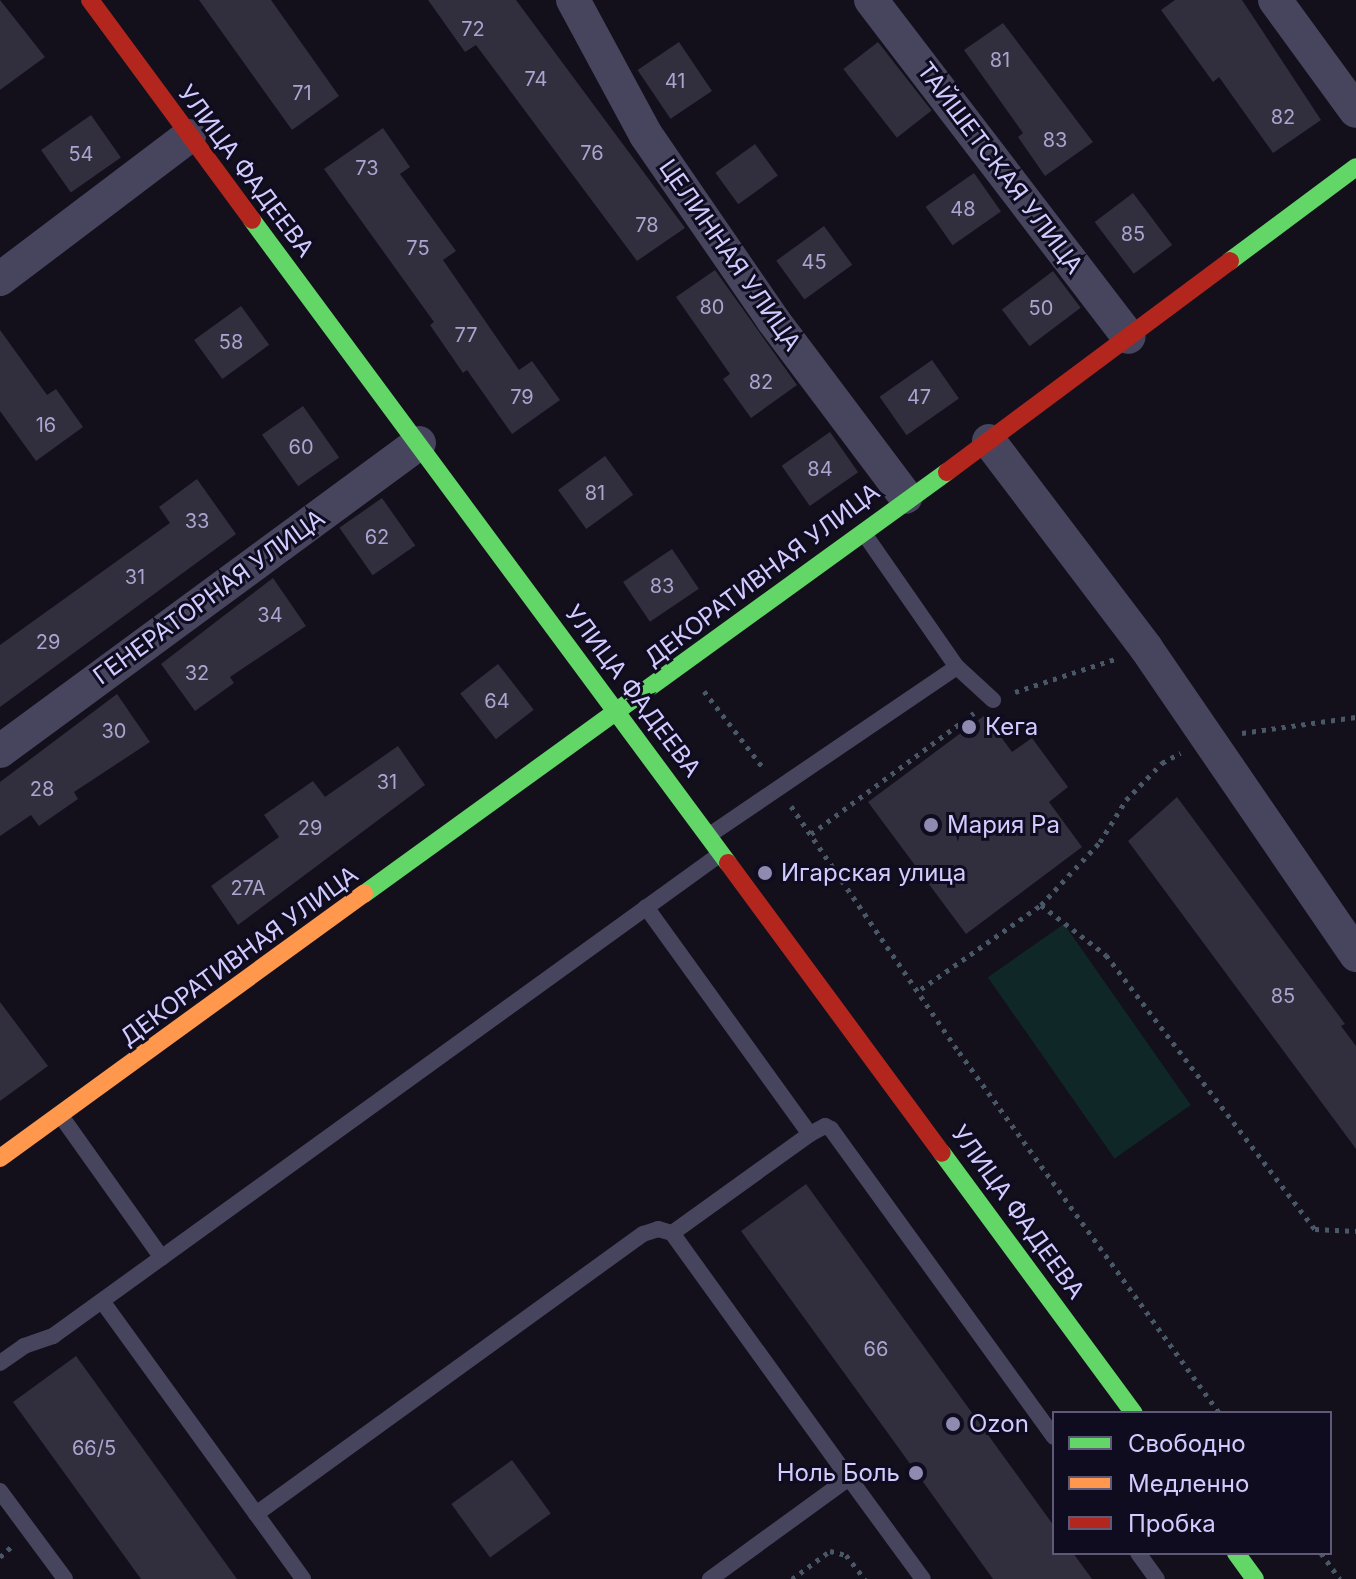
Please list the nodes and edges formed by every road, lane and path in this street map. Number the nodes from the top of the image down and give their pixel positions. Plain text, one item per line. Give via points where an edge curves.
1 (90, 0) edge
2 (573, 0) edge
3 (871, 0) edge
4 (1275, 0) edge
5 (1356, 111) edge
6 (189, 136) junction
7 (1356, 167) edge
8 (0, 279) edge
9 (1129, 337) junction
10 (989, 441) junction
11 (419, 443) junction
12 (906, 497) junction
13 (862, 531) junction
14 (1146, 648) junction
15 (957, 667) junction
16 (669, 674) junction
17 (993, 700) junction
18 (617, 712) junction
19 (1356, 717) edge
20 (1209, 738) junction
21 (0, 751) edge
22 (779, 788) junction
23 (711, 834) junction
24 (811, 834) junction
25 (723, 851) junction
26 (1041, 905) junction
27 (646, 907) junction
28 (1356, 955) edge
29 (921, 989) junction
30 (60, 1115) junction
31 (810, 1134) junction
32 (0, 1158) edge
33 (1356, 1231) edge
34 (672, 1233) junction
35 (162, 1258) junction
36 (102, 1301) junction
37 (0, 1363) edge
38 (1133, 1411) edge
39 (1218, 1411) edge
40 (1052, 1434) edge
41 (849, 1478) junction
42 (0, 1491) edge
43 (256, 1514) junction
44 (1139, 1555) edge
45 (1237, 1555) edge
46 (1322, 1555) edge
47 (65, 1579) edge
48 (303, 1579) edge
49 (710, 1579) edge
50 (792, 1579) edge
51 (865, 1579) edge
52 (923, 1579) edge
53 (1157, 1579) edge
54 (1255, 1579) edge
55 (1340, 1579) edge

1 - 6 street, УЛИЦА ФАДЕЕВА
2 - 12 street, ЦЕЛИННАЯ УЛИЦА via 646,135 773,320
3 - 9 street, ТАЙШЕТСКАЯ УЛИЦА
4 - 5 street
6 - 8 street
6 - 11 street, УЛИЦА ФАДЕЕВА
7 - 9 street, ДЕКОРАТИВНАЯ УЛИЦА
9 - 10 street, ДЕКОРАТИВНАЯ УЛИЦА
10 - 12 street, ДЕКОРАТИВНАЯ УЛИЦА
10 - 14 street
11 - 18 street, УЛИЦА ФАДЕЕВА
11 - 21 street, ГЕНЕРАТОРНАЯ УЛИЦА
12 - 13 street, ДЕКОРАТИВНАЯ УЛИЦА
13 - 15 lane
13 - 16 street, ДЕКОРАТИВНАЯ УЛИЦА
14 - 17 path
14 - 20 street
15 - 17 lane
15 - 22 lane
16 - 18 street, ДЕКОРАТИВНАЯ УЛИЦА
16 - 22 path via 698,684
17 - 24 path
18 - 23 street, УЛИЦА ФАДЕЕВА
18 - 30 street, ДЕКОРАТИВНАЯ УЛИЦА
19 - 20 path
20 - 26 path via 1162,763
20 - 28 street
22 - 23 lane
22 - 24 path
23 - 25 street, УЛИЦА ФАДЕЕВА
24 - 29 path
25 - 27 lane
25 - 38 street, УЛИЦА ФАДЕЕВА
26 - 29 path
26 - 33 path via 1106,955 1315,1229
27 - 31 lane
27 - 35 lane
29 - 39 path via 959,1052
30 - 32 street, ДЕКОРАТИВНАЯ УЛИЦА
30 - 35 lane
31 - 34 lane
31 - 40 lane via 825,1126 831,1129
34 - 41 lane
34 - 43 lane via 658,1229 643,1234
35 - 36 lane
36 - 37 lane via 53,1336 24,1346
36 - 43 lane
41 - 49 lane
41 - 52 lane
42 - 47 lane
43 - 48 lane
44 - 53 lane
45 - 54 street
46 - 55 path
50 - 51 path via 830,1551 846,1555

